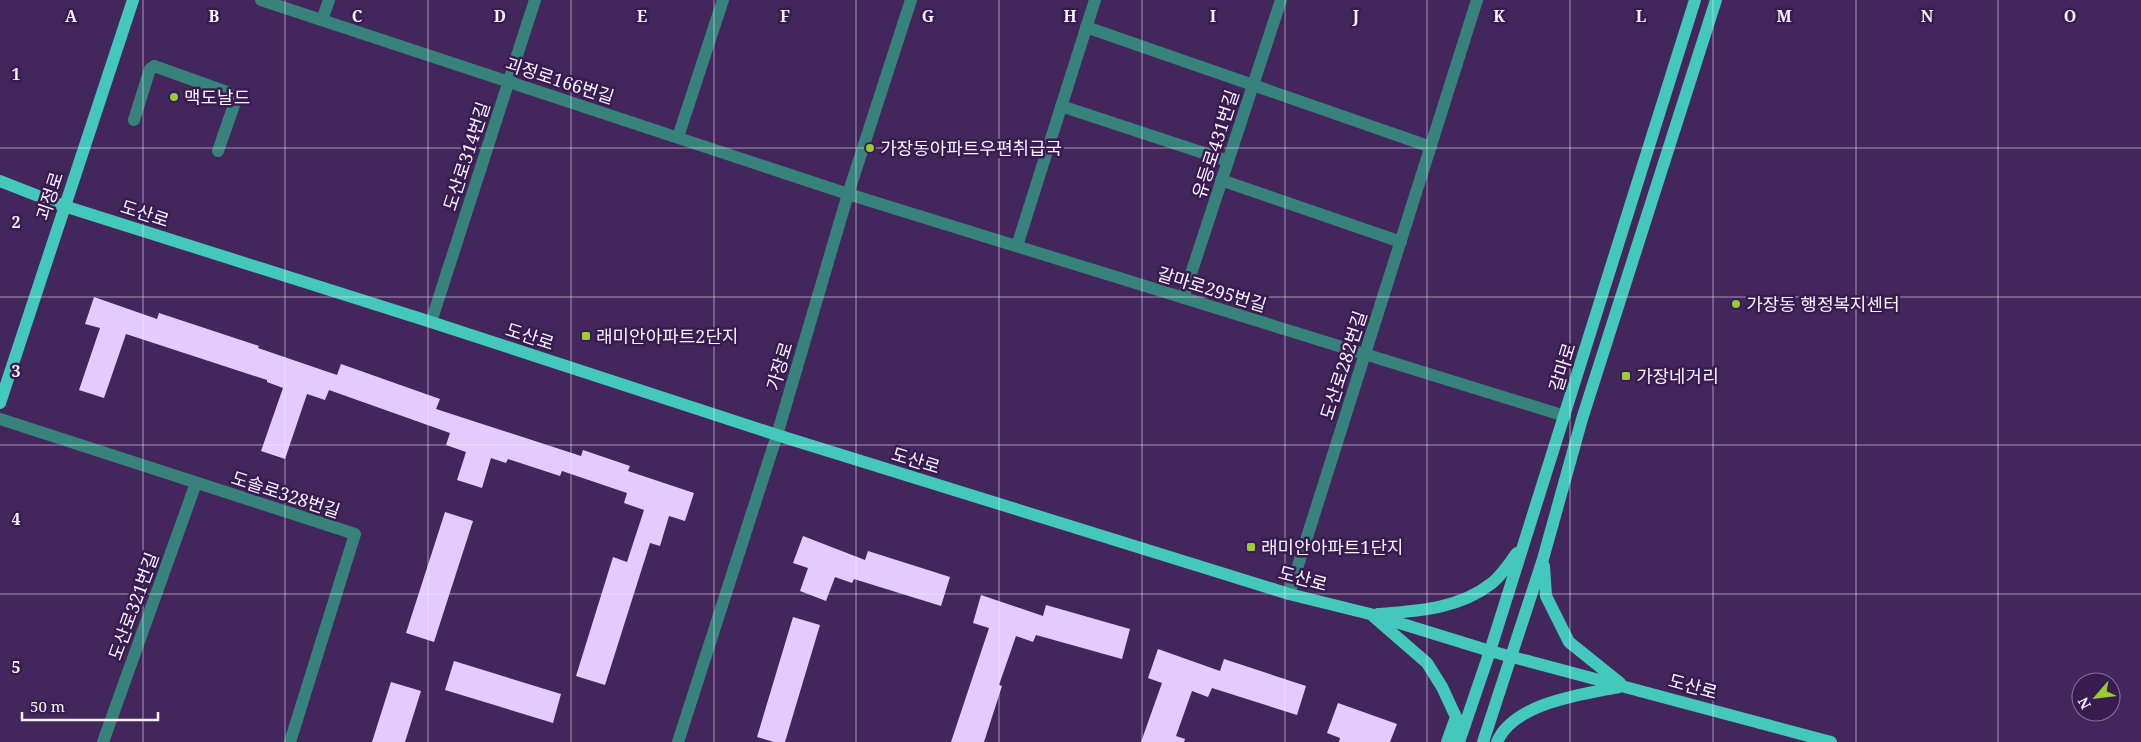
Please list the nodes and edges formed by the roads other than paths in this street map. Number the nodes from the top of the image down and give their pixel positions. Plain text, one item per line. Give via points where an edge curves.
1 (133, 0) edge
2 (261, 0) edge
3 (329, 0) edge
4 (535, 0) edge
5 (723, 0) edge
6 (911, 0) edge
7 (1095, 0) edge
8 (1280, 0) edge
9 (1477, 0) edge
10 (1695, 0) edge
11 (1716, 0) edge
12 (322, 20) junction
13 (1086, 27) junction
14 (509, 82) junction
15 (1253, 85) junction
16 (1061, 106) junction
17 (134, 120) dead end
18 (678, 137) junction
19 (1431, 146) junction
20 (218, 151) dead end
21 (1228, 161) junction
22 (1221, 180) junction
23 (0, 181) edge
24 (848, 194) junction
25 (64, 206) junction
26 (1401, 242) junction
27 (1017, 246) junction
28 (1183, 298) junction
29 (431, 322) junction
30 (1365, 355) junction
31 (0, 403) edge
32 (1565, 416) junction
33 (0, 419) edge
34 (777, 435) junction
35 (196, 483) junction
36 (1522, 548) junction
37 (1543, 559) junction
38 (1289, 594) junction
39 (1370, 614) junction
40 (1490, 651) junction
41 (1512, 657) junction
42 (1624, 686) junction
43 (103, 742) edge
44 (290, 742) edge
45 (678, 742) edge
46 (1447, 742) edge
47 (1459, 742) edge
48 (1483, 742) edge
49 (1497, 742) edge
50 (1831, 742) edge

1 - 25 main road, 괴정로
2 - 12 street, 괴정로166번길
3 - 12 street
4 - 14 street, 도산로314번길
5 - 18 street
6 - 24 street, 가장로
7 - 13 street
8 - 15 street, 유등로431번길
9 - 19 street, 도산로282번길
10 - 32 main road, 갈마로
11 - 37 main road, 갈마로 via 1587,404
12 - 14 street, 괴정로166번길
13 - 15 street
13 - 16 street
14 - 18 street, 괴정로166번길
14 - 29 street, 도산로314번길
15 - 19 street
15 - 21 street, 유등로431번길
16 - 21 street
16 - 27 street
17 - 20 street via 150,69 154,66 209,85 234,97
18 - 24 street, 괴정로166번길
19 - 26 street, 도산로282번길
21 - 22 street, 유등로431번길
22 - 26 street
22 - 28 street, 유등로431번길
23 - 25 main road, 도산로
24 - 27 street, 갈마로295번길
24 - 34 street, 가장로
25 - 29 main road, 도산로
25 - 31 main road, 괴정로
26 - 30 street, 도산로282번길
27 - 28 street, 갈마로295번길
28 - 30 street, 갈마로295번길
29 - 34 main road, 도산로
30 - 32 street, 갈마로295번길
30 - 38 street, 도산로282번길
32 - 36 main road, 갈마로
33 - 35 street, 도솔로328번길
34 - 38 main road, 도산로
34 - 45 street, 가장로
35 - 43 street, 도산로321번길
35 - 44 street, 도솔로328번길 via 355,534
36 - 39 main road via 1493,582 1460,602 1423,610
36 - 40 main road, 갈마로
37 - 41 main road, 갈마로
37 - 42 main road via 1546,596 1569,642
38 - 39 main road, 도산로
39 - 40 main road, 도산로
39 - 46 main road via 1427,663 1442,686 1456,717
40 - 41 main road, 도산로
40 - 47 main road, 갈마로
41 - 42 main road, 도산로
41 - 48 main road, 갈마로
42 - 49 main road via 1554,700 1530,710 1501,732
42 - 50 main road, 도산로

